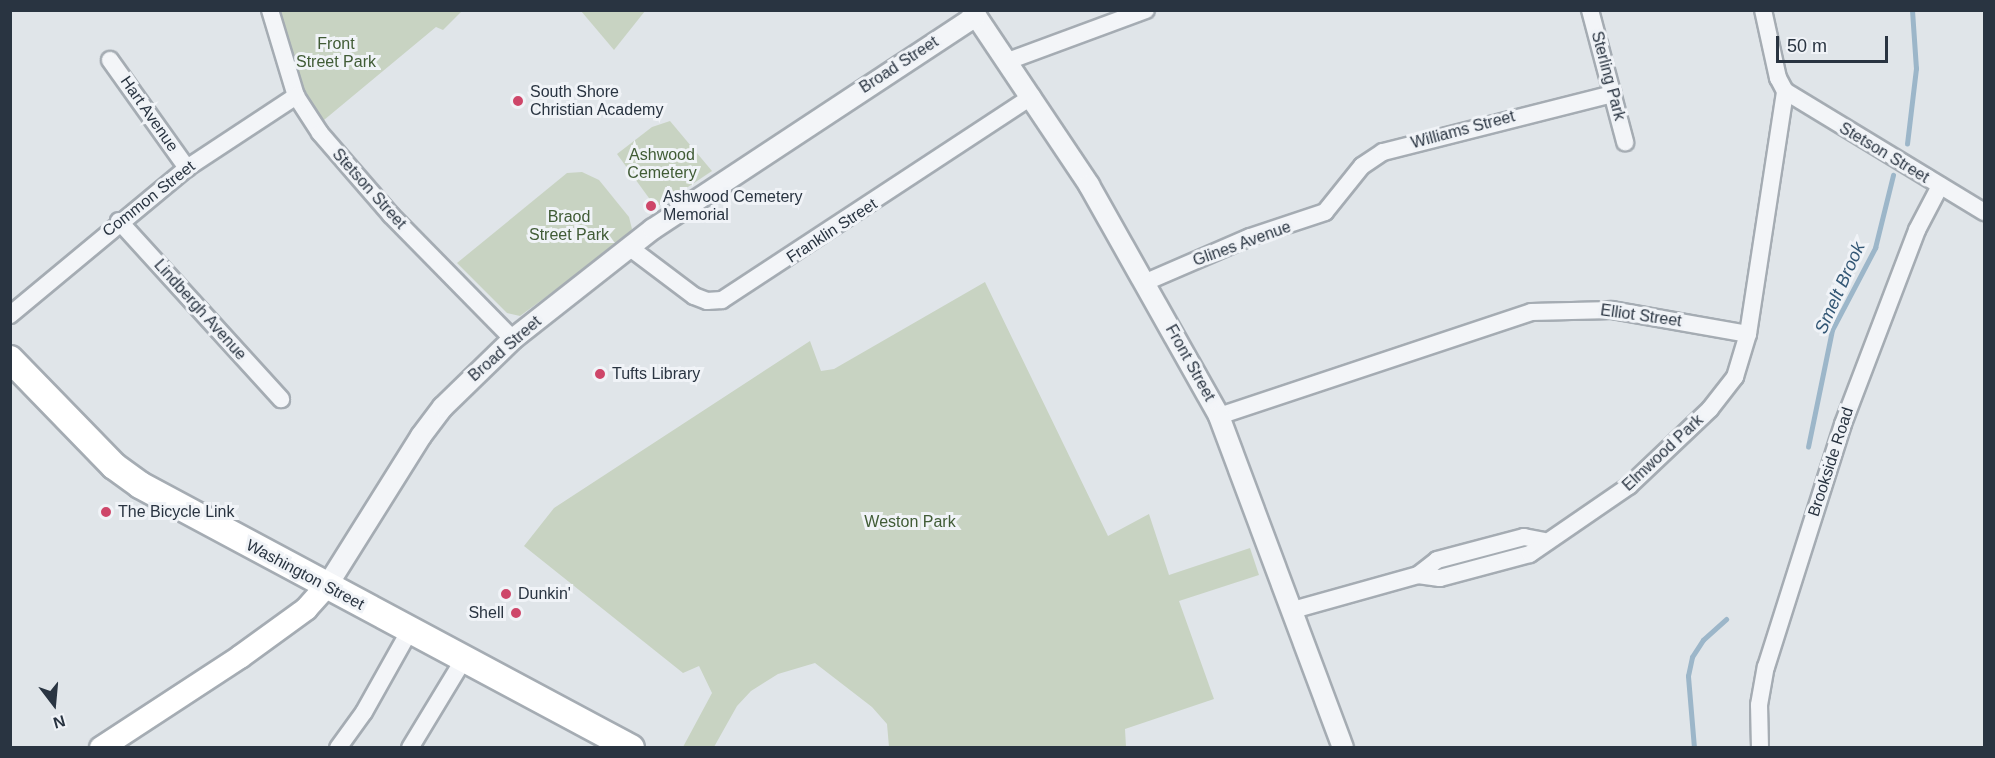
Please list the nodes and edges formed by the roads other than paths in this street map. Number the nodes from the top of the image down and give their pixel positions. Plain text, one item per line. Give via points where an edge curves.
1 (270, 10) edge
2 (1146, 10) edge
3 (1590, 10) edge
4 (1763, 10) edge
5 (974, 13) edge
6 (110, 60) dead end
7 (1008, 61) junction
8 (1785, 91) junction
9 (1613, 94) junction
10 (296, 96) junction
11 (1032, 96) junction
12 (1625, 142) dead end
13 (187, 168) junction
14 (1940, 186) junction
15 (1335, 204) joint
16 (1984, 212) edge
17 (119, 222) junction
18 (629, 247) junction
19 (1146, 282) junction
20 (10, 315) edge
21 (1748, 334) junction
22 (513, 339) junction
23 (10, 358) edge
24 (281, 399) dead end
25 (1220, 416) junction
26 (327, 586) junction
27 (1293, 610) junction
28 (410, 630) junction
29 (464, 659) junction
30 (101, 747) edge
31 (338, 747) edge
32 (410, 747) edge
33 (631, 747) edge
34 (1343, 747) edge
35 (1760, 747) edge

1 - 10 street, Stetson Street
2 - 7 street
3 - 9 street, Sterling Park
4 - 8 street via 1778,78
5 - 7 street, Front Street
5 - 18 street, Broad Street
6 - 13 street, Hart Avenue
7 - 11 street, Front Street
8 - 14 street, Stetson Street
8 - 21 street
9 - 12 street, Sterling Park
9 - 15 street, Williams Street via 1383,152 1362,166
10 - 13 street, Common Street
10 - 22 street, Stetson Street via 330,145 391,215
11 - 18 street, Franklin Street via 722,300 694,297
11 - 19 street, Front Street
13 - 17 street, Common Street
14 - 16 street, Stetson Street
14 - 35 street, Brookside Road via 1917,230 1843,424 1766,666 1759,705
15 - 19 street, Glines Avenue via 1309,220 1250,237
17 - 20 street, Common Street
17 - 24 street, Lindbergh Avenue
18 - 22 street, Broad Street
19 - 25 street, Front Street
21 - 25 street, Elliot Street via 1612,310 1530,312
21 - 27 street, Elmwood Park via 1735,377 1710,409 1629,486 1530,554 1440,578 1418,575
22 - 26 street, Broad Street via 443,407 421,436
23 - 26 main road, Washington Street via 128,477
25 - 27 street, Front Street
26 - 28 main road, Washington Street
26 - 30 main road, Broad Street via 312,604 240,657
27 - 34 street, Front Street
28 - 29 main road, Washington Street
28 - 31 street via 364,712
29 - 32 street
29 - 33 main road, Washington Street

